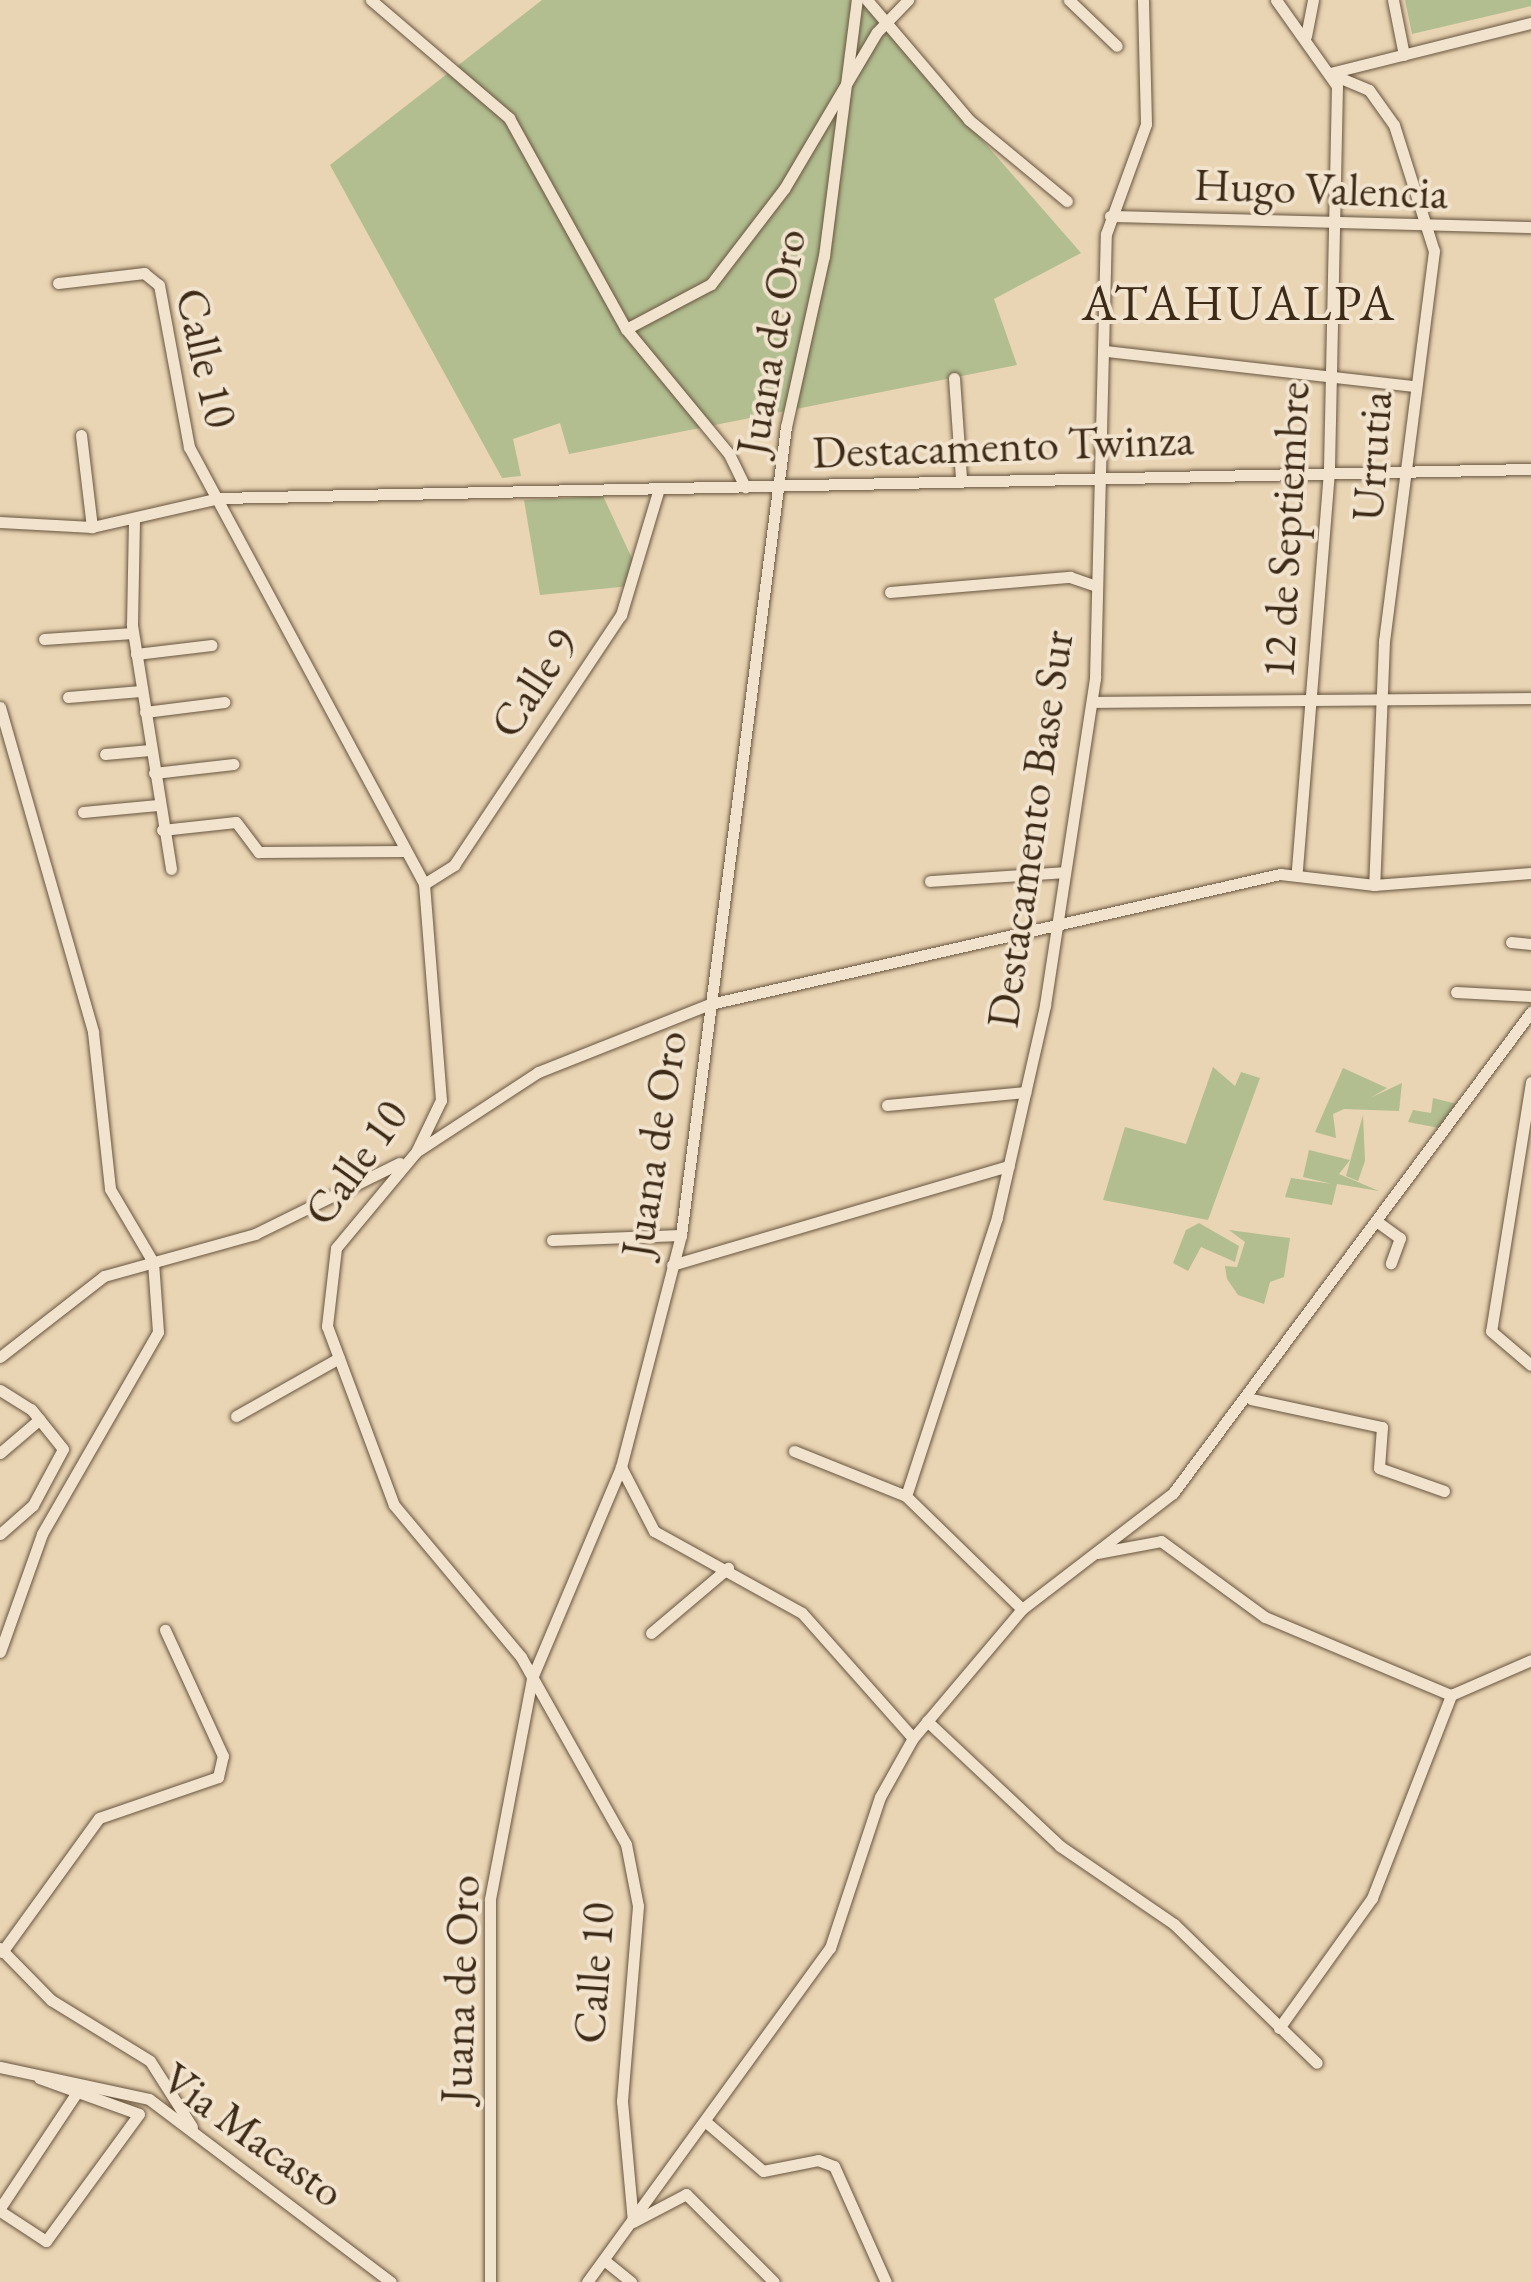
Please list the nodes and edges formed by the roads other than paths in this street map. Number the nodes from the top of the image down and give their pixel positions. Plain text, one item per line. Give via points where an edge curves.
1 (371, 0) edge
2 (857, 0) edge
3 (867, 0) edge
4 (908, 0) edge
5 (1070, 0) edge
6 (1143, 0) edge
7 (1276, 0) edge
8 (1313, 0) edge
9 (1393, 0) edge
10 (886, 21) junction
11 (1531, 22) edge
12 (1306, 36) junction
13 (1117, 46) dead end
14 (1404, 55) junction
15 (1330, 73) junction
16 (847, 80) junction
17 (1067, 201) dead end
18 (1110, 216) junction
19 (1334, 227) junction
20 (1531, 227) edge
21 (1431, 229) junction
22 (58, 283) dead end
23 (626, 329) junction
24 (1106, 352) junction
25 (954, 378) dead end
26 (1331, 383) junction
27 (1411, 386) junction
28 (81, 435) dead end
29 (1404, 469) junction
30 (1531, 469) edge
31 (1329, 472) junction
32 (1100, 476) junction
33 (962, 479) junction
34 (745, 487) junction
35 (782, 487) junction
36 (658, 492) junction
37 (220, 498) junction
38 (134, 520) junction
39 (0, 522) edge
40 (92, 527) junction
41 (1096, 586) junction
42 (890, 592) dead end
43 (132, 633) junction
44 (44, 640) dead end
45 (210, 645) dead end
46 (136, 654) junction
47 (142, 690) junction
48 (68, 696) dead end
49 (1311, 696) junction
50 (1384, 697) junction
51 (1531, 698) edge
52 (224, 702) dead end
53 (1092, 702) junction
54 (0, 707) edge
55 (145, 712) junction
56 (150, 750) junction
57 (105, 754) dead end
58 (233, 764) dead end
59 (154, 773) junction
60 (158, 805) junction
61 (83, 812) dead end
62 (162, 830) junction
63 (404, 851) junction
64 (171, 869) dead end
65 (1065, 872) junction
66 (1531, 872) edge
67 (1297, 873) junction
68 (930, 881) dead end
69 (424, 884) junction
70 (1374, 885) junction
71 (1058, 918) junction
72 (1510, 942) dead end
73 (1531, 944) edge
74 (1456, 992) dead end
75 (1531, 996) edge
76 (710, 1004) junction
77 (1531, 1014) edge
78 (1531, 1082) edge
79 (1025, 1092) junction
80 (887, 1105) dead end
81 (416, 1152) junction
82 (1009, 1166) junction
83 (1379, 1223) junction
84 (680, 1235) junction
85 (552, 1240) dead end
86 (153, 1262) junction
87 (1391, 1262) dead end
88 (672, 1265) junction
89 (0, 1358) edge
90 (338, 1358) junction
91 (1531, 1365) edge
92 (0, 1390) edge
93 (1251, 1399) junction
94 (236, 1416) dead end
95 (40, 1418) junction
96 (794, 1451) dead end
97 (0, 1454) edge
98 (621, 1468) junction
99 (1444, 1491) dead end
100 (906, 1496) junction
101 (0, 1534) edge
102 (1096, 1553) junction
103 (728, 1568) junction
104 (1022, 1609) junction
105 (164, 1630) dead end
106 (651, 1633) dead end
107 (0, 1652) edge
108 (1531, 1660) edge
109 (532, 1678) junction
110 (1451, 1695) junction
111 (927, 1721) junction
112 (912, 1738) junction
113 (1, 1950) edge
114 (1278, 2028) junction
115 (1317, 2063) dead end
116 (0, 2068) edge
117 (36, 2076) junction
118 (75, 2095) junction
119 (706, 2122) junction
120 (194, 2131) junction
121 (0, 2209) edge
122 (633, 2222) junction
123 (604, 2260) junction
124 (391, 2282) edge
125 (490, 2282) edge
126 (587, 2282) edge
127 (631, 2282) edge
128 (774, 2282) edge
129 (886, 2282) edge

1 - 23 street via 509,118
2 - 16 street, Juana de Oro
3 - 10 street
4 - 10 street
5 - 13 street
6 - 18 street, Destacamento Base Sur via 1146,124
7 - 12 street
8 - 12 street
9 - 14 street
10 - 16 street
10 - 17 street via 970,120
11 - 14 street
12 - 15 street
14 - 15 street
15 - 19 street, 12 de Septiembre
15 - 21 street, Urrutia via 1369,90 1394,125
16 - 23 street via 784,189 710,284
16 - 35 street, Juana de Oro
18 - 19 street, Hugo Valencia
18 - 24 street, Destacamento Base Sur
19 - 21 street, Hugo Valencia
19 - 26 street, 12 de Septiembre
20 - 21 street, Hugo Valencia
21 - 27 street, Urrutia via 1433,279
22 - 37 street, Calle 10 via 144,273 159,285 183,433
23 - 34 street via 729,454
24 - 26 street
24 - 32 street, Destacamento Base Sur
25 - 33 street
26 - 27 street
26 - 31 street, 12 de Septiembre
27 - 29 street, Urrutia
28 - 40 street
29 - 30 street, Destacamento Twinza
29 - 31 street, Destacamento Twinza
29 - 50 street, Urrutia
31 - 32 street, Destacamento Twinza
31 - 49 street, 12 de Septiembre
32 - 33 street, Destacamento Twinza
32 - 41 street, Destacamento Base Sur
33 - 35 street, Destacamento Twinza
34 - 35 street, Destacamento Twinza
34 - 36 street, Destacamento Twinza
35 - 76 street, Juana de Oro
36 - 37 street, Destacamento Twinza
36 - 69 street, Calle 9 via 621,615 454,865
37 - 38 street, Destacamento Twinza
37 - 63 street, Calle 10
38 - 40 street, Destacamento Twinza
38 - 43 street
39 - 40 street, Destacamento Twinza
41 - 42 street via 1070,577
41 - 53 street, Destacamento Base Sur
43 - 44 street
43 - 46 street
45 - 46 street
46 - 47 street
47 - 48 street
47 - 55 street
49 - 50 street
49 - 53 street
49 - 67 street, 12 de Septiembre
50 - 51 street
50 - 70 street, Urrutia
52 - 55 street
53 - 65 street, Destacamento Base Sur
54 - 86 street via 93,1032 110,1188
55 - 56 street
56 - 57 street
56 - 59 street
58 - 59 street
59 - 60 street
60 - 61 street
60 - 62 street
62 - 63 street via 236,822 258,852
62 - 64 street
63 - 69 street, Calle 10
65 - 68 street
65 - 71 street, Destacamento Base Sur
66 - 70 street
67 - 70 street
67 - 71 street
69 - 81 street, Calle 10 via 442,1100
71 - 76 street
71 - 79 street, Destacamento Base Sur
72 - 73 street
74 - 75 street
76 - 81 street via 538,1072
76 - 84 street, Juana de Oro
77 - 83 street
78 - 91 street via 1490,1321 1494,1337
79 - 80 street
79 - 82 street, Destacamento Base Sur
81 - 86 street via 350,1194 254,1234
81 - 90 street, Calle 10 via 330,1261 324,1300
82 - 88 street
82 - 100 street, Destacamento Base Sur
83 - 87 street via 1400,1238
83 - 93 street
84 - 85 street
84 - 88 street, Juana de Oro
86 - 89 street via 74,1293
86 - 107 street via 156,1341 42,1534
88 - 98 street, Juana de Oro
90 - 94 street
90 - 109 street, Calle 10 via 394,1505
92 - 95 street
93 - 99 street via 1382,1428 1379,1468
93 - 102 street via 1173,1493
95 - 97 street
95 - 101 street via 63,1449 34,1505
96 - 100 street
98 - 103 street via 654,1531
98 - 109 street, Juana de Oro
100 - 104 street
102 - 104 street
102 - 110 street via 1161,1541 1288,1630
103 - 106 street
103 - 112 street via 802,1612
104 - 111 street
105 - 113 street via 224,1756 218,1776 98,1818
108 - 110 street
109 - 122 street, Calle 10 via 605,1797 636,1882 637,1979 622,2101
109 - 125 street, Juana de Oro via 490,1899
110 - 114 street via 1372,1898
111 - 112 street
111 - 114 street via 1060,1846 1174,1924
112 - 119 street via 880,1797 830,1948
113 - 120 street via 50,2000 150,2061
114 - 115 street
116 - 117 street, Via Macasto
117 - 118 street
117 - 120 street, Via Macasto via 127,2088
118 - 121 street
118 - 121 street via 139,2114 46,2240
119 - 122 street
119 - 129 street via 763,2171 818,2160 834,2166
120 - 124 street, Via Macasto
122 - 123 street
122 - 128 street via 686,2194
123 - 126 street
123 - 127 street

